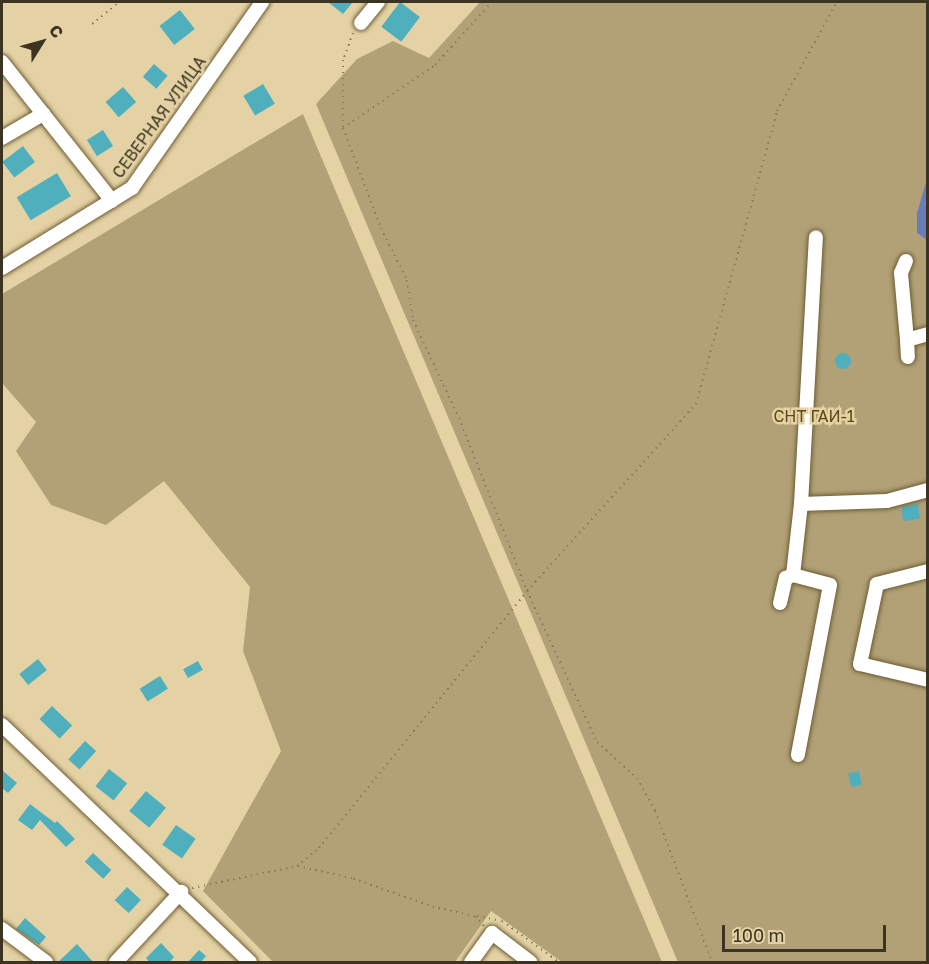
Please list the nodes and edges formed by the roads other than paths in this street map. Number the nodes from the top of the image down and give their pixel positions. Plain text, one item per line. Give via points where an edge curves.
1 (262, 2) edge
2 (378, 2) edge
3 (361, 22) road end
4 (2, 62) edge
5 (43, 114) junction
6 (2, 138) edge
7 (112, 201) junction
8 (816, 237) dead end
9 (906, 261) dead end
10 (2, 268) edge
11 (927, 334) edge
12 (907, 340) junction
13 (908, 357) dead end
14 (927, 490) edge
15 (801, 504) junction
16 (927, 572) edge
17 (794, 575) junction
18 (780, 603) dead end
19 (927, 680) edge
20 (2, 725) edge
21 (798, 755) dead end
22 (181, 892) junction
23 (2, 929) edge
24 (46, 963) edge
25 (116, 963) edge
26 (250, 963) edge
27 (471, 963) edge
28 (530, 963) edge

1 - 7 street, СЕВЕРНАЯ УЛИЦА via 132,188
2 - 3 street
4 - 5 street
5 - 6 street
5 - 7 street
7 - 10 street, СЕВЕРНАЯ УЛИЦА
8 - 15 street
9 - 12 street via 902,273
11 - 12 street
12 - 13 street
14 - 15 street via 887,501
15 - 17 street
16 - 19 street via 878,584 860,664
17 - 18 street via 786,578
17 - 21 street via 830,585
20 - 22 street
22 - 25 street
22 - 26 street
23 - 24 street
27 - 28 street via 492,933

